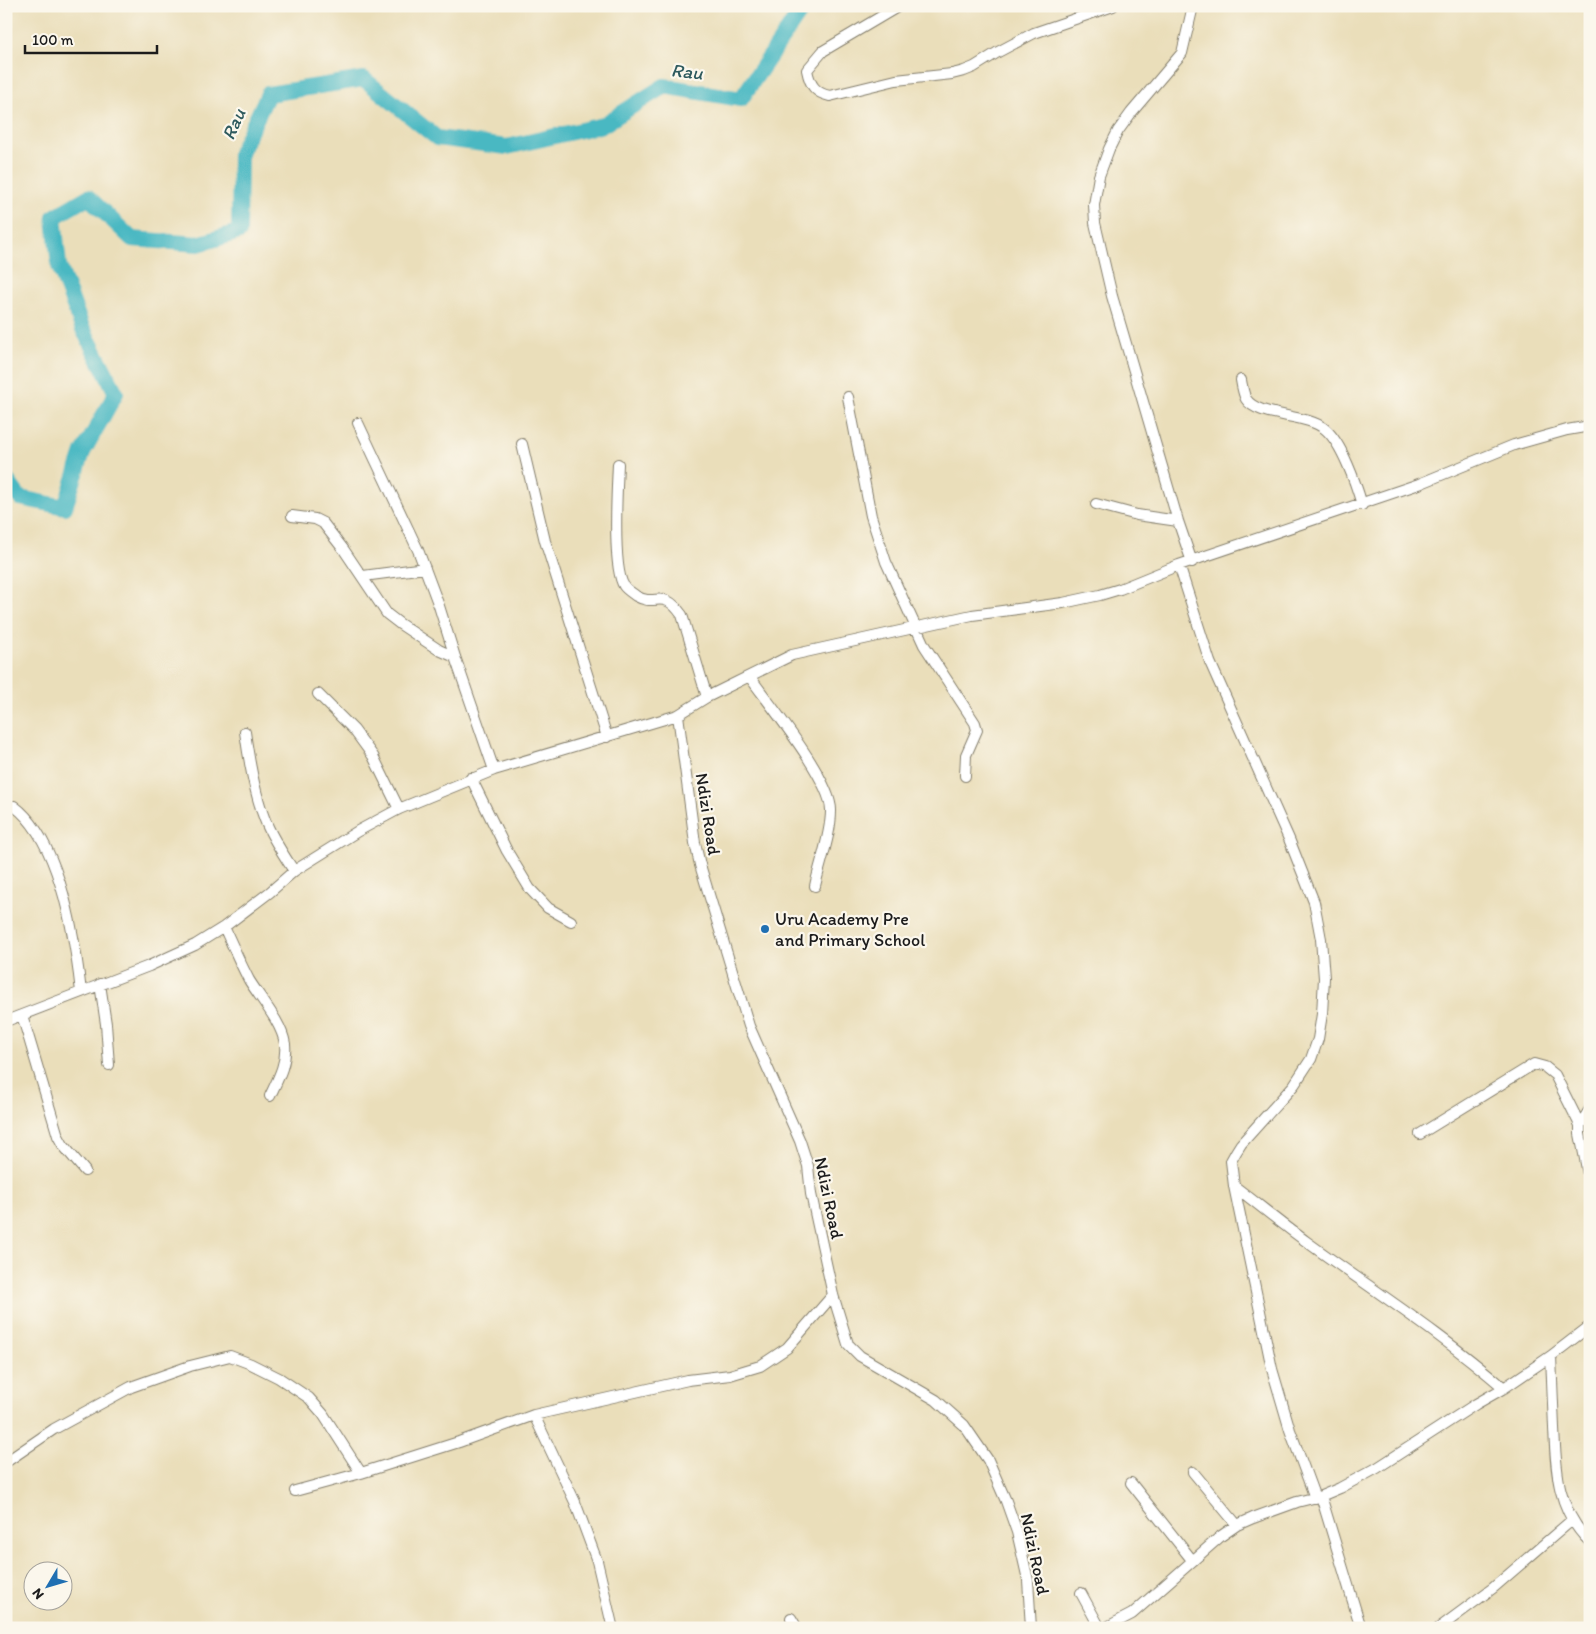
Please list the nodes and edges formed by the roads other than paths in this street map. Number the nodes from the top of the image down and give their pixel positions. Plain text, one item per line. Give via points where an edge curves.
1 (899, 6) edge
2 (1113, 6) edge
3 (1193, 6) edge
4 (1241, 380) dead end
5 (848, 397) dead end
6 (358, 423) dead end
7 (1590, 426) edge
8 (522, 444) dead end
9 (618, 464) dead end
10 (1096, 504) dead end
11 (1362, 505) junction
12 (292, 516) dead end
13 (1178, 521) junction
14 (1192, 562) junction
15 (1179, 565) junction
16 (425, 568) junction
17 (363, 576) junction
18 (915, 628) junction
19 (455, 657) junction
20 (750, 677) junction
21 (318, 694) dead end
22 (707, 697) junction
23 (678, 716) junction
24 (245, 732) dead end
25 (607, 737) junction
26 (494, 770) junction
27 (965, 776) dead end
28 (471, 778) junction
29 (14, 806) dead end
30 (399, 809) junction
31 (294, 870) junction
32 (815, 886) dead end
33 (571, 922) dead end
34 (224, 927) junction
35 (100, 984) junction
36 (81, 992) junction
37 (22, 1015) junction
38 (6, 1021) edge
39 (109, 1065) dead end
40 (270, 1096) dead end
41 (1590, 1109) edge
42 (1580, 1124) junction
43 (1420, 1134) dead end
44 (86, 1171) dead end
45 (1590, 1184) edge
46 (1234, 1186) junction
47 (833, 1295) junction
48 (1590, 1326) edge
49 (1551, 1356) junction
50 (1504, 1388) junction
51 (534, 1415) junction
52 (6, 1462) edge
53 (1193, 1472) dead end
54 (361, 1473) junction
55 (1131, 1483) dead end
56 (295, 1491) dead end
57 (1318, 1497) junction
58 (1572, 1520) junction
59 (1237, 1525) junction
60 (1590, 1542) edge
61 (1192, 1560) junction
62 (1081, 1593) dead end
63 (790, 1618) dead end
64 (612, 1625) dead end
65 (797, 1628) edge
66 (1031, 1628) edge
67 (1100, 1628) edge
68 (1105, 1628) edge
69 (1361, 1628) edge
70 (1439, 1628) edge

1 - 2 street via 823,51 807,70 814,88 830,96 896,80 964,71 1034,33
3 - 13 street via 1182,53 1131,113 1109,149 1099,176 1094,205 1095,223 1112,296
4 - 11 street via 1247,400 1252,405 1303,418 1326,429 1346,461
5 - 18 street via 871,516 886,562
6 - 16 street
7 - 11 street via 1514,445
8 - 25 street via 545,542
9 - 22 street via 618,562 624,585 637,597 662,599 674,604 682,615
10 - 13 street
11 - 14 street
12 - 17 street via 323,523
13 - 14 street
14 - 15 street
15 - 18 street via 1083,600 972,615
15 - 46 street via 1210,662 1314,902 1321,939 1322,1014 1311,1059 1294,1085 1236,1152 1231,1162
16 - 17 street
16 - 19 street
17 - 19 street via 387,614 439,650
18 - 20 street via 792,655
18 - 27 street via 975,723 977,730 966,755
19 - 26 street
20 - 22 street
20 - 32 street via 809,760 828,796 832,809 830,823
21 - 30 street via 354,730 373,756
22 - 23 street
23 - 25 street
23 - 47 street, Ndizi Road via 700,865 749,1026 800,1140
24 - 31 street via 264,819
25 - 26 street
26 - 28 street
28 - 30 street
28 - 33 street via 530,889 548,908
29 - 36 street via 29,820 53,865 69,915
30 - 31 street
31 - 34 street
34 - 35 street via 165,959
34 - 40 street via 248,978 285,1042 284,1063
35 - 36 street
35 - 39 street
36 - 37 street
37 - 38 street
37 - 44 street via 58,1136
41 - 42 street
42 - 43 street via 1555,1075 1545,1066 1534,1064
42 - 45 street
46 - 50 street via 1443,1339
46 - 57 street via 1272,1369 1290,1430
47 - 51 street via 787,1348 760,1366
47 - 66 street, Ndizi Road via 848,1344 860,1356 936,1400 964,1425 988,1460 1017,1532 1028,1580
48 - 49 street
49 - 50 street
49 - 58 street via 1558,1484
50 - 57 street via 1376,1468
51 - 54 street
51 - 64 street via 575,1502 596,1561
52 - 54 street via 54,1429 131,1387 230,1356 279,1378 309,1398
53 - 59 street
54 - 56 street
55 - 61 street
57 - 59 street
57 - 69 street
58 - 60 street
58 - 70 street via 1493,1588
59 - 61 street
61 - 68 street via 1132,1614
62 - 67 street
63 - 65 street

